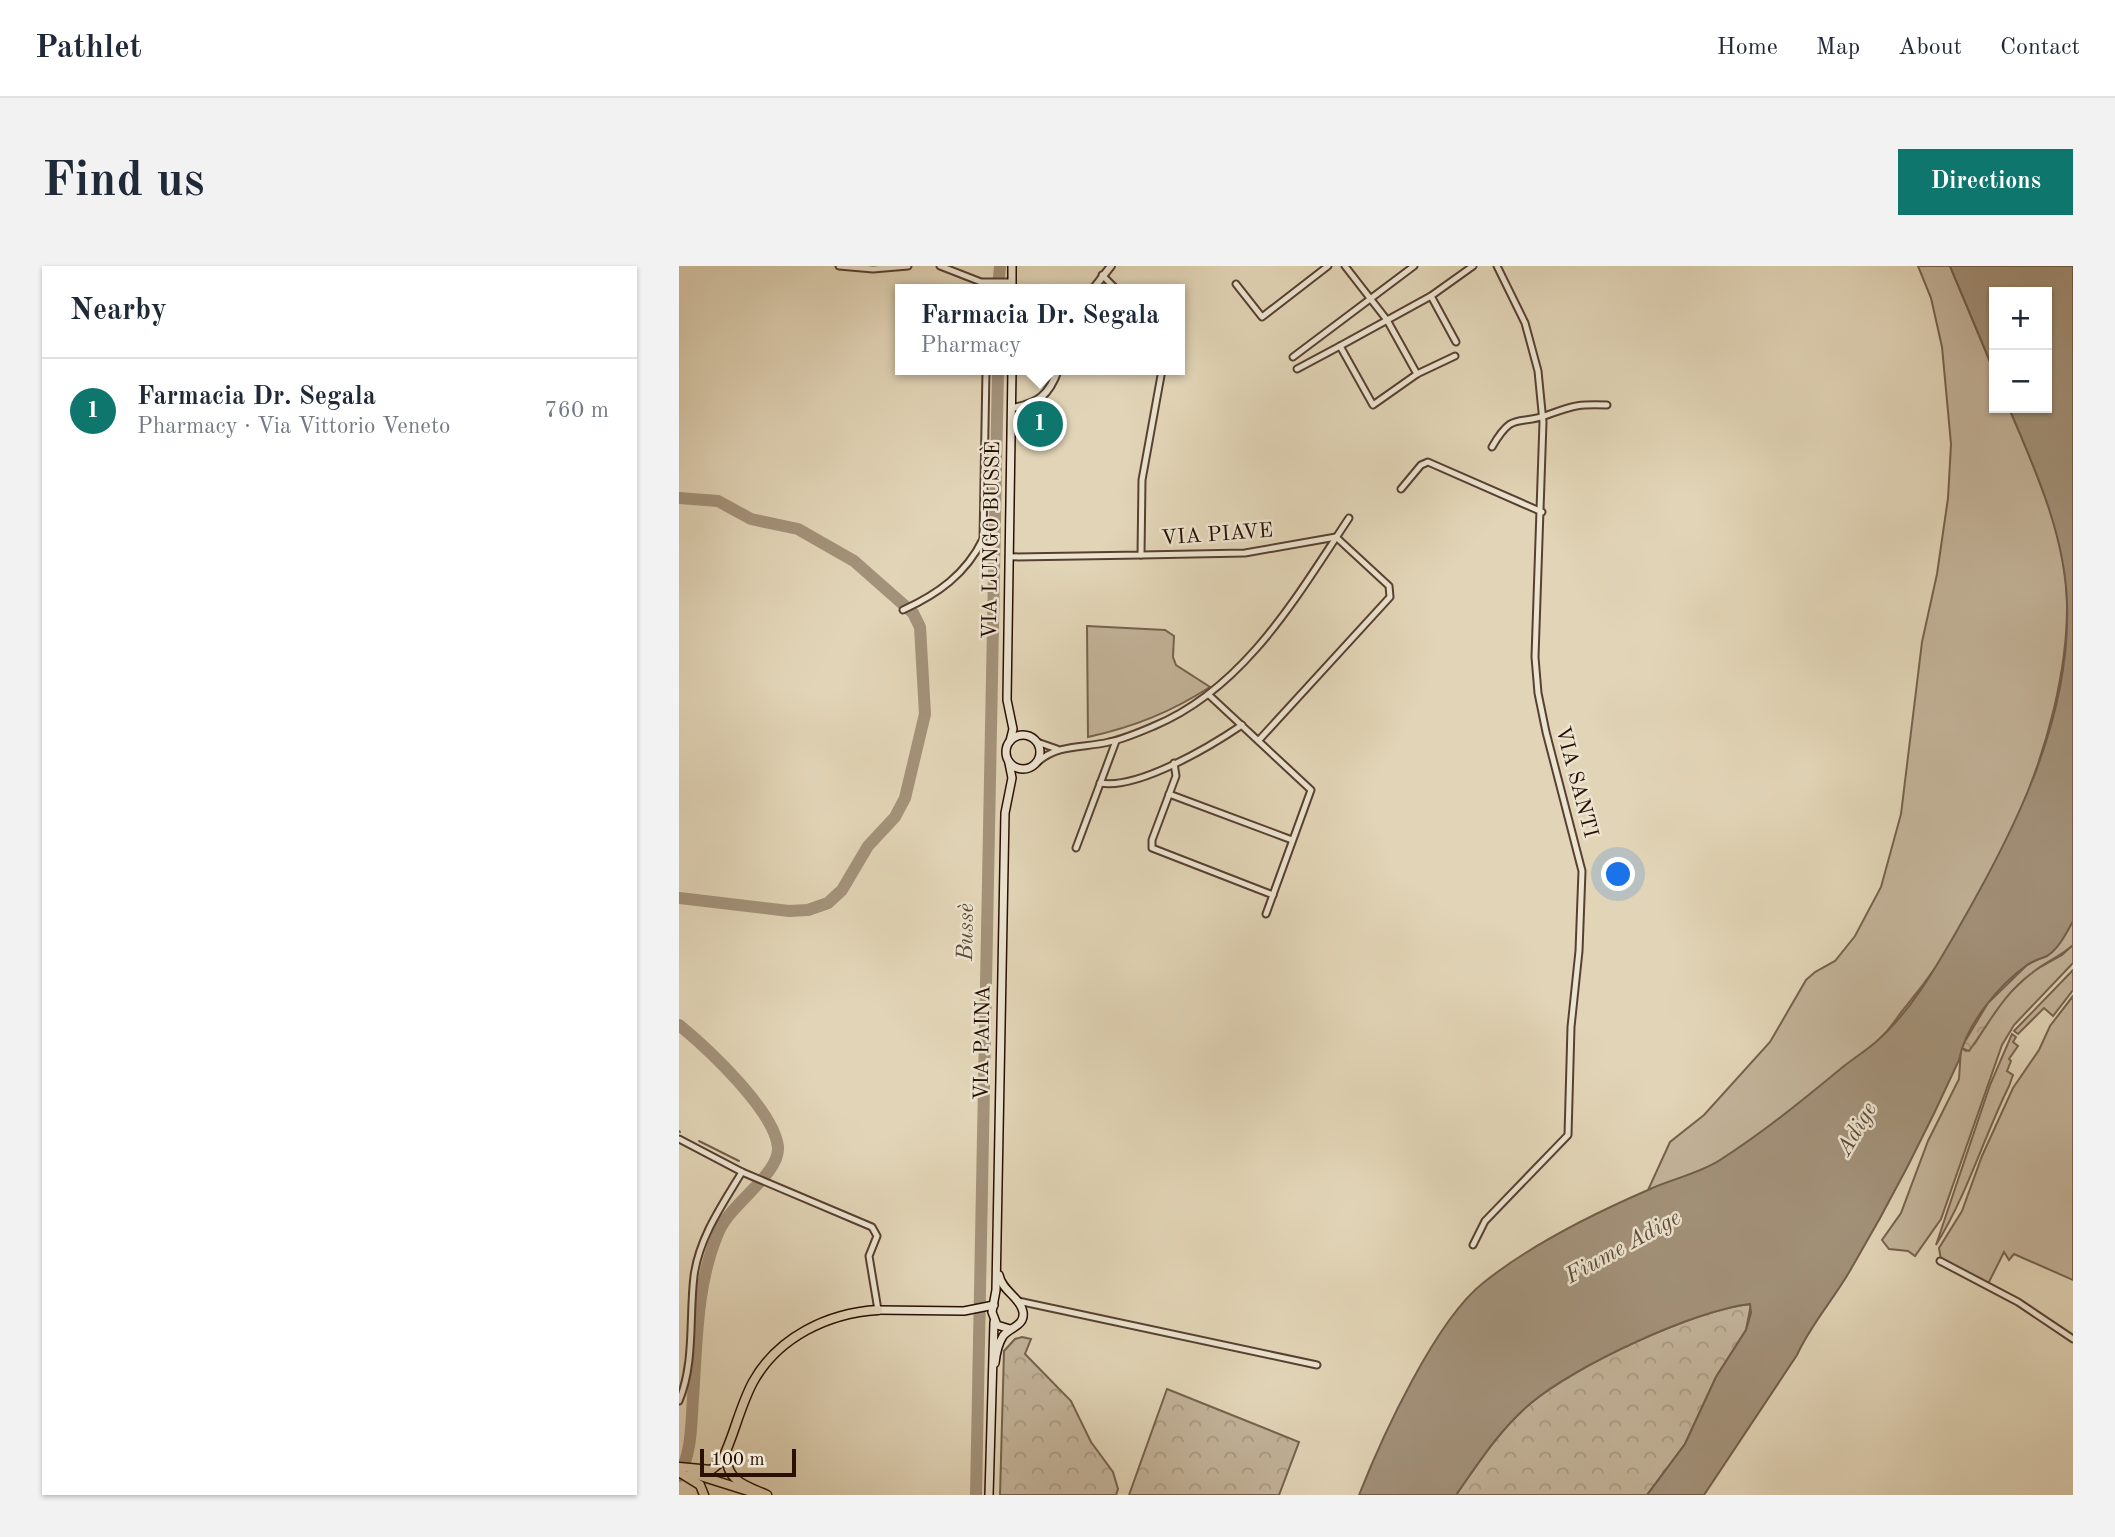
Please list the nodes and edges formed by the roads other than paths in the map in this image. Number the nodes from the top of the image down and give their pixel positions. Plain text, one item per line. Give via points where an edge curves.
1 (841, 266) edge
2 (908, 266) edge
3 (940, 266) edge
4 (1012, 266) edge
5 (1111, 266) edge
6 (1328, 266) edge
7 (1345, 266) edge
8 (1414, 266) edge
9 (1473, 266) edge
10 (1497, 266) edge
11 (1102, 275) junction
12 (983, 284) edge
13 (1012, 284) edge
14 (1096, 284) edge
15 (1111, 284) edge
16 (1236, 284) dead end
17 (1431, 296) junction
18 (1371, 299) junction
19 (1387, 320) junction
20 (1456, 342) dead end
21 (1340, 346) junction
22 (1455, 356) dead end
23 (1293, 357) dead end
24 (1297, 369) dead end
25 (1417, 373) junction
26 (986, 375) edge
27 (1012, 375) edge
28 (1056, 375) edge
29 (1161, 375) edge
30 (1607, 405) dead end
31 (1012, 408) junction
32 (1542, 416) junction
33 (1492, 447) dead end
34 (1401, 489) dead end
35 (1542, 512) junction
36 (1349, 518) dead end
37 (1336, 537) junction
38 (1141, 555) junction
39 (1009, 557) junction
40 (903, 610) dead end
41 (1209, 695) junction
42 (1009, 711) junction
43 (1242, 725) junction
44 (1026, 735) junction
45 (1259, 740) junction
46 (1010, 741) junction
47 (1116, 741) junction
48 (1037, 742) junction
49 (1060, 749) junction
50 (1009, 762) junction
51 (1038, 762) junction
52 (1174, 763) junction
53 (1024, 770) junction
54 (1100, 783) junction
55 (1169, 794) junction
56 (1008, 796) junction
57 (1292, 840) junction
58 (1076, 848) dead end
59 (1273, 895) junction
60 (1266, 914) dead end
61 (679, 1139) edge
62 (741, 1172) junction
63 (1473, 1245) dead end
64 (996, 1249) junction
65 (1940, 1261) dead end
66 (1014, 1300) junction
67 (993, 1305) junction
68 (1038, 1306) junction
69 (879, 1310) junction
70 (964, 1311) junction
71 (1023, 1318) junction
72 (992, 1320) junction
73 (1010, 1329) junction
74 (2073, 1339) edge
75 (1317, 1365) dead end
76 (992, 1381) junction
77 (679, 1401) edge
78 (728, 1448) junction
79 (679, 1469) edge
80 (694, 1474) junction
81 (704, 1495) edge
82 (761, 1495) edge
83 (767, 1495) edge
84 (989, 1495) edge

1 - 2 street
3 - 12 street
4 - 13 main road
5 - 11 street
6 - 16 street via 1262,317
7 - 18 street
8 - 18 street
9 - 17 street
10 - 32 street, VIA SANTI via 1525,323 1538,371
11 - 14 street
11 - 15 street
17 - 19 street
17 - 20 street
18 - 19 street
18 - 23 street
19 - 21 street
19 - 25 street
21 - 24 street
21 - 25 street via 1375,405
22 - 25 street
26 - 40 street via 983,539 974,557 950,582 930,598
27 - 31 main road, VIA LUNGO BUSSÈ
28 - 31 street via 1039,401
29 - 38 street, VIA PIAVE via 1142,481
30 - 32 street via 1579,404
31 - 39 main road, VIA LUNGO BUSSÈ
32 - 33 street via 1508,424
32 - 35 street, VIA SANTI
34 - 35 street via 1428,462
35 - 63 street, VIA SANTI via 1535,657 1538,693 1582,872 1571,1027 1570,1124 1563,1141 1479,1228
36 - 37 street
37 - 38 street, VIA PIAVE via 1245,552
37 - 41 street via 1286,614
37 - 45 street via 1389,586 1389,597
38 - 39 street, VIA PIAVE
39 - 42 main road, VIA LUNGO BUSSÈ
41 - 43 street
41 - 47 street via 1157,725
42 - 44 main road
42 - 46 main road, VIA LUNGO BUSSÈ
43 - 45 street
43 - 52 street
44 - 46 main road
44 - 48 main road
45 - 57 street via 1311,790
46 - 50 main road
47 - 49 street
47 - 54 street
48 - 49 street
48 - 51 main road
49 - 51 street
50 - 53 main road
50 - 56 main road, VIA PAINA
51 - 53 main road
52 - 54 street via 1121,782
52 - 55 street via 1176,776
53 - 56 main road, VIA PAINA
54 - 58 street
55 - 57 street
55 - 59 street via 1152,839 1155,851
56 - 64 main road, VIA PAINA
57 - 59 street
59 - 60 street
61 - 62 street
62 - 69 street via 877,1232 869,1256
62 - 77 street via 704,1240 695,1273 687,1378
64 - 66 main road via 1000,1282
64 - 67 main road
65 - 74 street via 2030,1308
66 - 67 main road via 1003,1299
66 - 68 street
66 - 71 main road via 1022,1308
67 - 70 main road
67 - 72 main road
68 - 71 street
68 - 75 street
69 - 70 main road
69 - 78 main road via 827,1320 779,1350 753,1383
70 - 72 main road
71 - 73 main road
72 - 73 main road
72 - 76 main road
73 - 76 main road via 999,1345
76 - 84 main road
78 - 80 main road via 711,1470
78 - 83 main road via 726,1464 734,1479
79 - 80 main road
80 - 81 main road
80 - 82 main road

